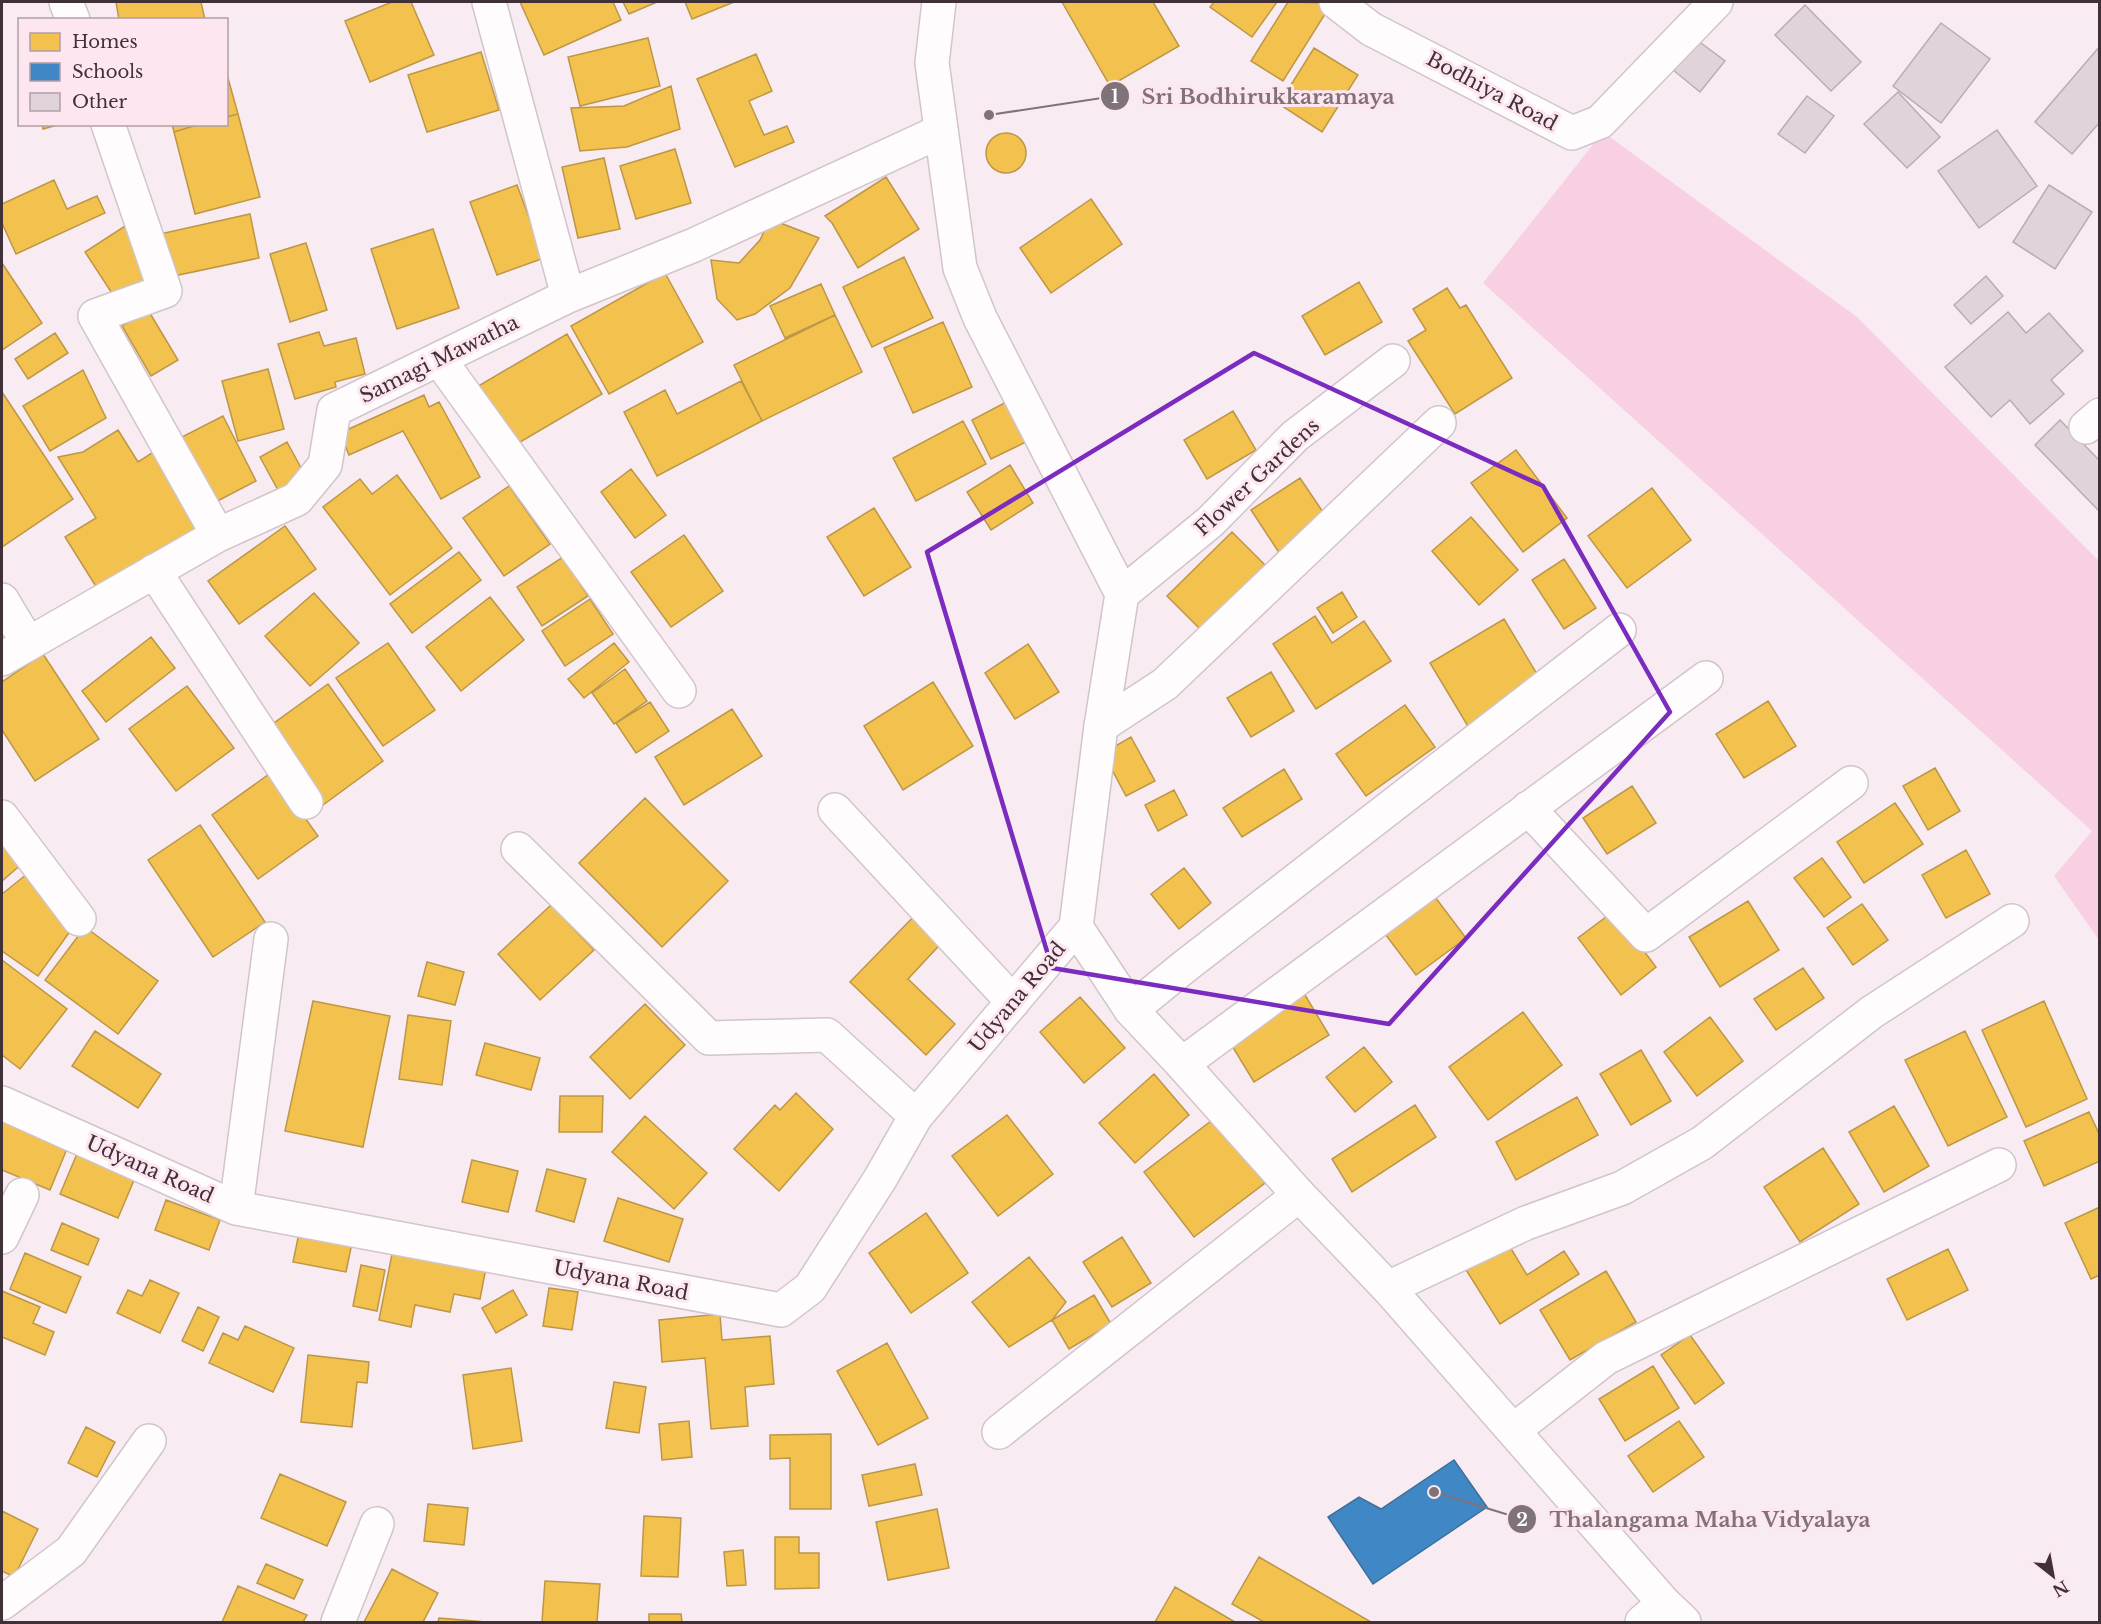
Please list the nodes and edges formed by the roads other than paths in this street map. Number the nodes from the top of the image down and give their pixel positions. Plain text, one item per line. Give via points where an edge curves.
1 (66, 2) edge
2 (489, 2) edge
3 (939, 2) edge
4 (1336, 2) edge
5 (1716, 2) edge
6 (72, 18) edge
7 (109, 126) edge
8 (940, 130) junction
9 (568, 296) junction
10 (439, 359) junction
11 (1393, 361) dead end
12 (1439, 423) dead end
13 (218, 535) junction
14 (154, 572) junction
15 (1122, 594) junction
16 (2, 600) edge
17 (1619, 630) dead end
18 (15, 651) edge
19 (1706, 678) dead end
20 (679, 691) dead end
21 (1101, 726) junction
22 (1851, 783) dead end
23 (306, 802) dead end
24 (1528, 808) junction
25 (835, 810) dead end
26 (2, 817) edge
27 (518, 849) dead end
28 (79, 919) dead end
29 (2012, 921) dead end
30 (1076, 927) junction
31 (271, 939) dead end
32 (1013, 1002) junction
33 (1131, 1010) junction
34 (1182, 1064) junction
35 (2, 1102) edge
36 (916, 1116) junction
37 (1999, 1165) dead end
38 (22, 1195) dead end
39 (1299, 1195) junction
40 (236, 1208) junction
41 (2, 1237) edge
42 (1388, 1288) junction
43 (1514, 1430) junction
44 (999, 1432) dead end
45 (149, 1441) dead end
46 (377, 1524) dead end
47 (2, 1602) edge
48 (1664, 1616) edge
49 (338, 1623) edge

1 - 6 street
2 - 9 street
3 - 8 street via 932,63
4 - 5 street, Bodhiya Road via 1371,29 1572,133 1600,122
7 - 13 street via 165,291 94,316
8 - 9 street, Samagi Mawatha via 694,245
8 - 15 street via 960,268 980,318
9 - 10 street, Samagi Mawatha
10 - 13 street, Samagi Mawatha via 334,410 325,465 297,498
10 - 20 street
11 - 15 street, Flower Gardens via 1295,436 1210,522
12 - 21 street via 1165,684
13 - 14 street, Samagi Mawatha
14 - 18 street, Samagi Mawatha
14 - 23 street
15 - 21 street
16 - 18 street
17 - 33 street
19 - 24 street
21 - 30 street
22 - 24 street via 1646,935
24 - 34 street
25 - 32 street
26 - 28 street
27 - 36 street via 710,1038 827,1035
29 - 42 street via 1872,1012 1702,1143 1622,1188 1526,1223
30 - 32 street, Udyana Road
30 - 33 street
31 - 40 street
32 - 36 street, Udyana Road
33 - 34 street
34 - 39 street
35 - 40 street, Udyana Road
36 - 40 street, Udyana Road via 810,1288 781,1310
37 - 43 street via 1606,1358
38 - 41 street
39 - 42 street
39 - 44 street
42 - 43 street
43 - 48 street
45 - 47 street via 71,1551
46 - 49 street

